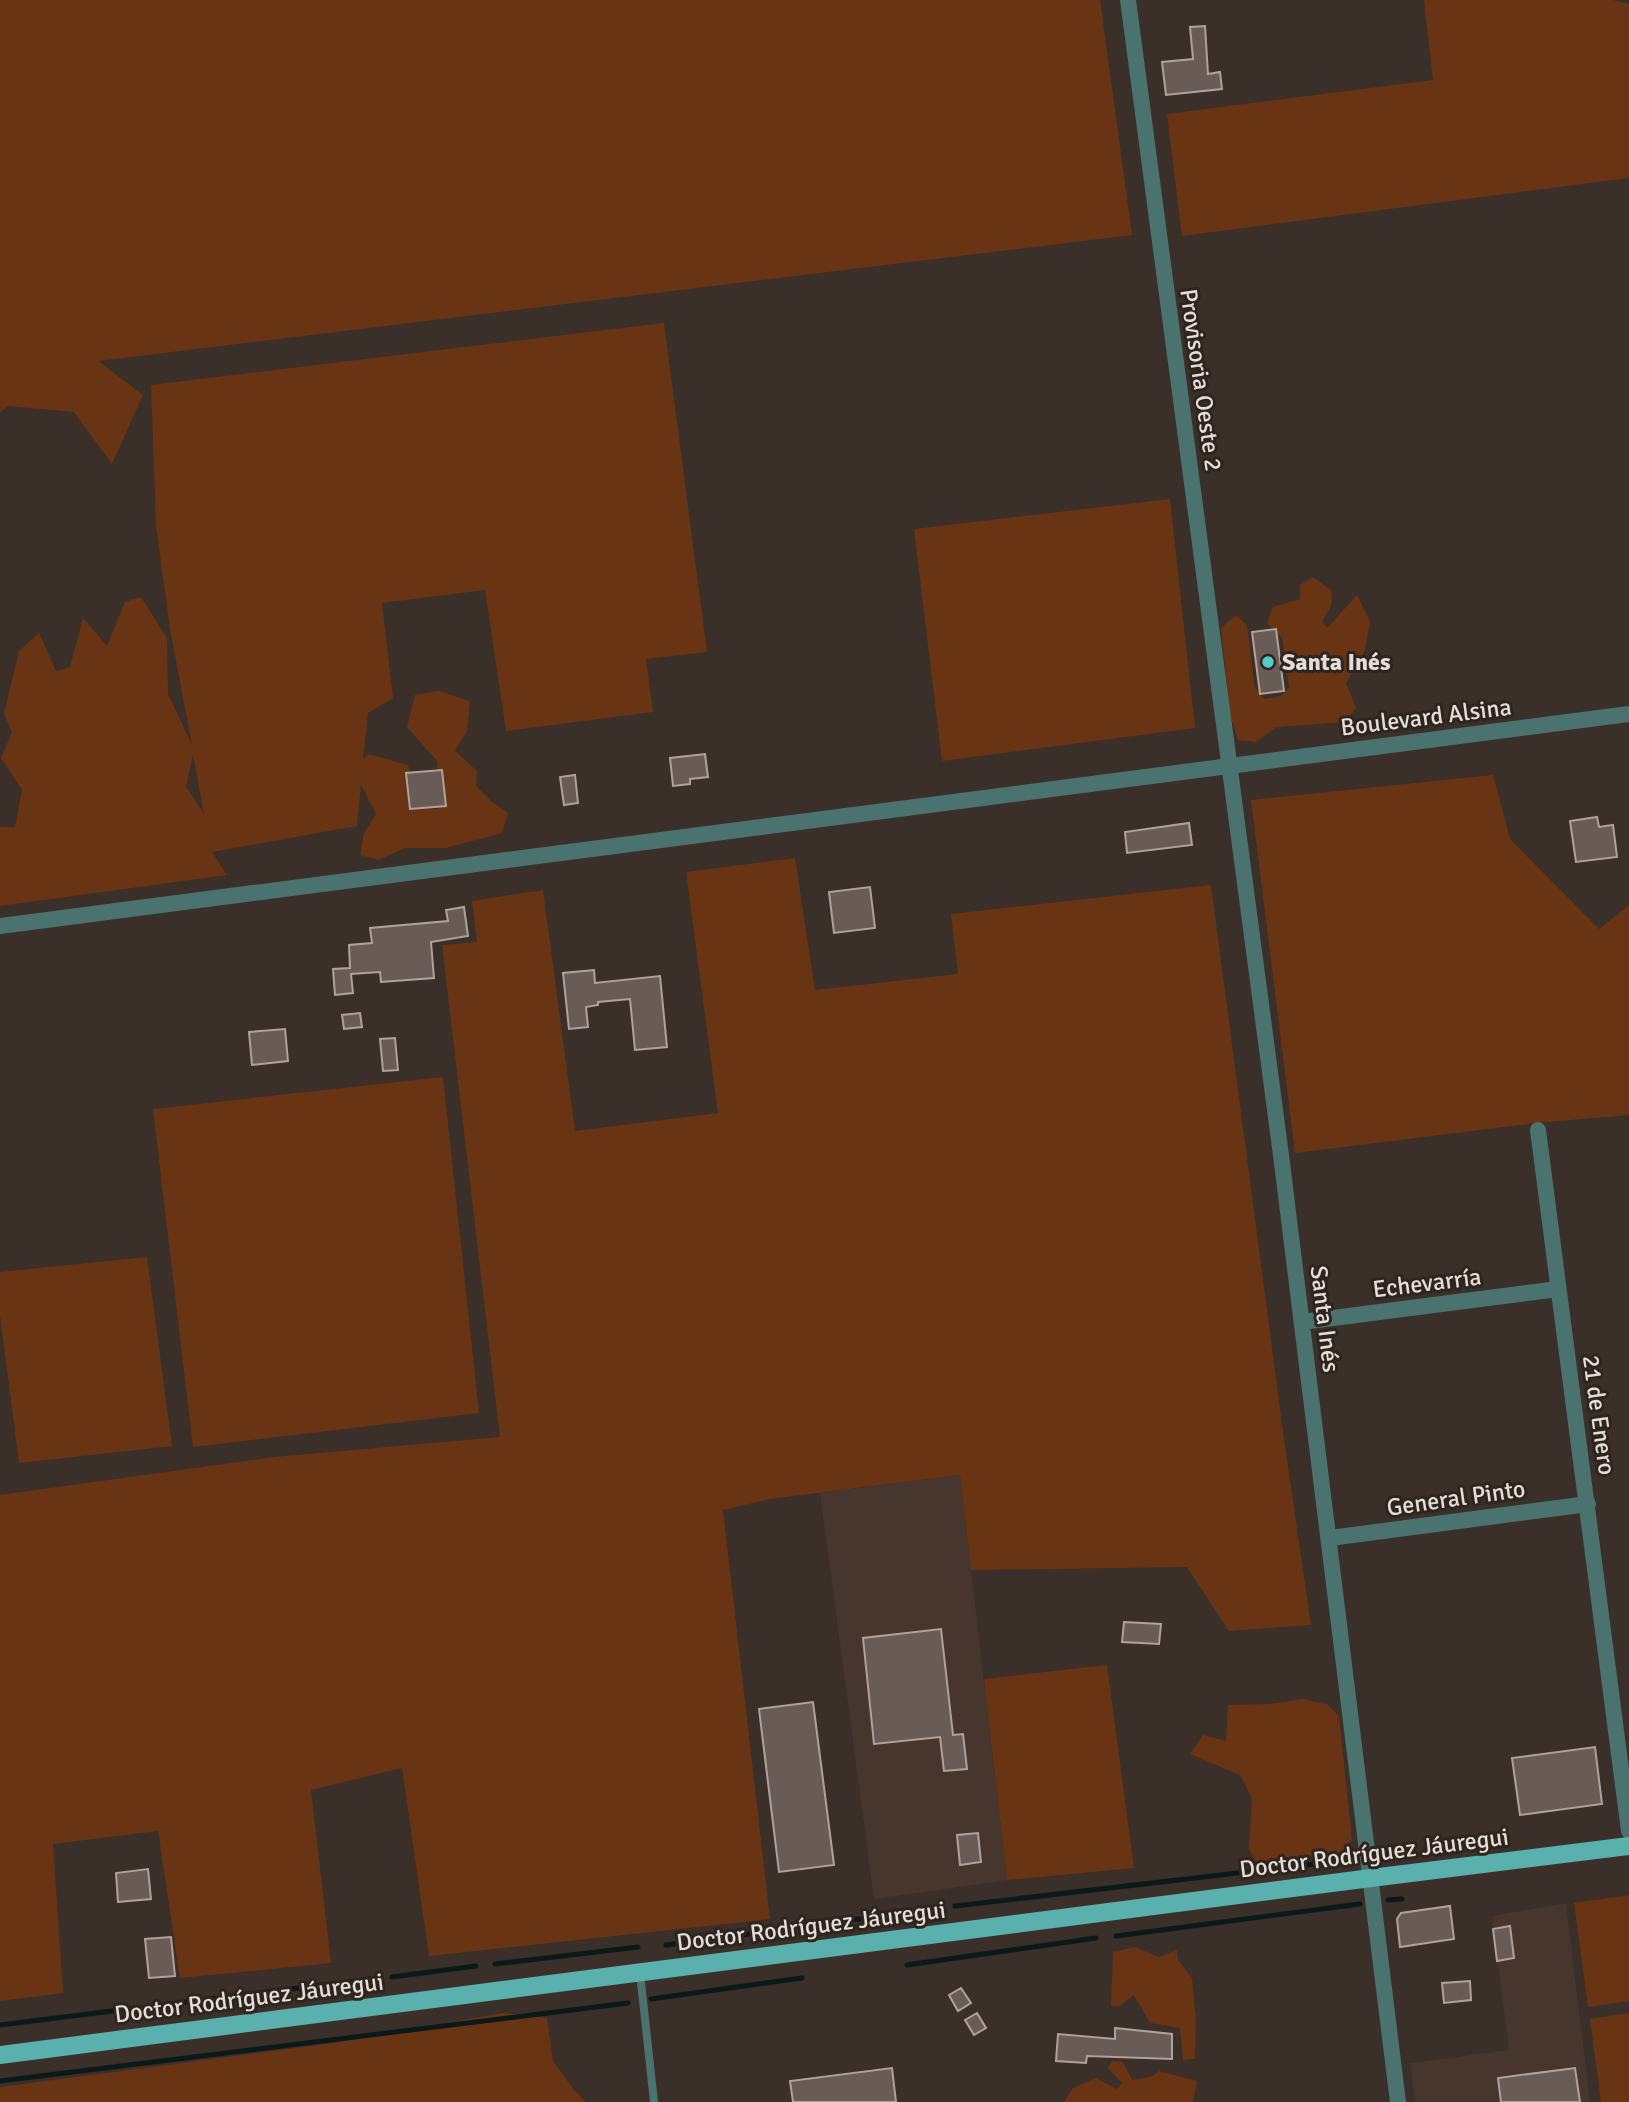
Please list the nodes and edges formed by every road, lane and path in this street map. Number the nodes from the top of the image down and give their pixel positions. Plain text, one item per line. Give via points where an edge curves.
1 (1128, 0) edge
2 (1629, 714) edge
3 (1229, 766) junction
4 (0, 926) edge
5 (1538, 1130) dead end
6 (1559, 1289) junction
7 (1302, 1322) junction
8 (1588, 1504) junction
9 (1329, 1538) junction
10 (1629, 1831) edge
11 (1629, 1846) edge
12 (1371, 1878) junction
13 (640, 1973) junction
14 (0, 2055) edge
15 (653, 2102) edge
16 (1398, 2102) edge

1 - 3 street, Provisoria Oeste 2
2 - 3 street, Boulevard Alsina
3 - 4 street, Boulevard Alsina
3 - 7 street, Santa Inés
5 - 6 street, 21 de Enero
6 - 7 street, Echevarría
6 - 8 street, 21 de Enero
7 - 9 street, Santa Inés
8 - 9 street, General Pinto
8 - 10 street, 21 de Enero
9 - 12 street, Santa Inés
11 - 12 main road, Doctor Rodríguez Jáuregui
12 - 13 main road, Doctor Rodríguez Jáuregui
12 - 16 street, Santa Inés
13 - 14 main road, Doctor Rodríguez Jáuregui
13 - 15 lane

